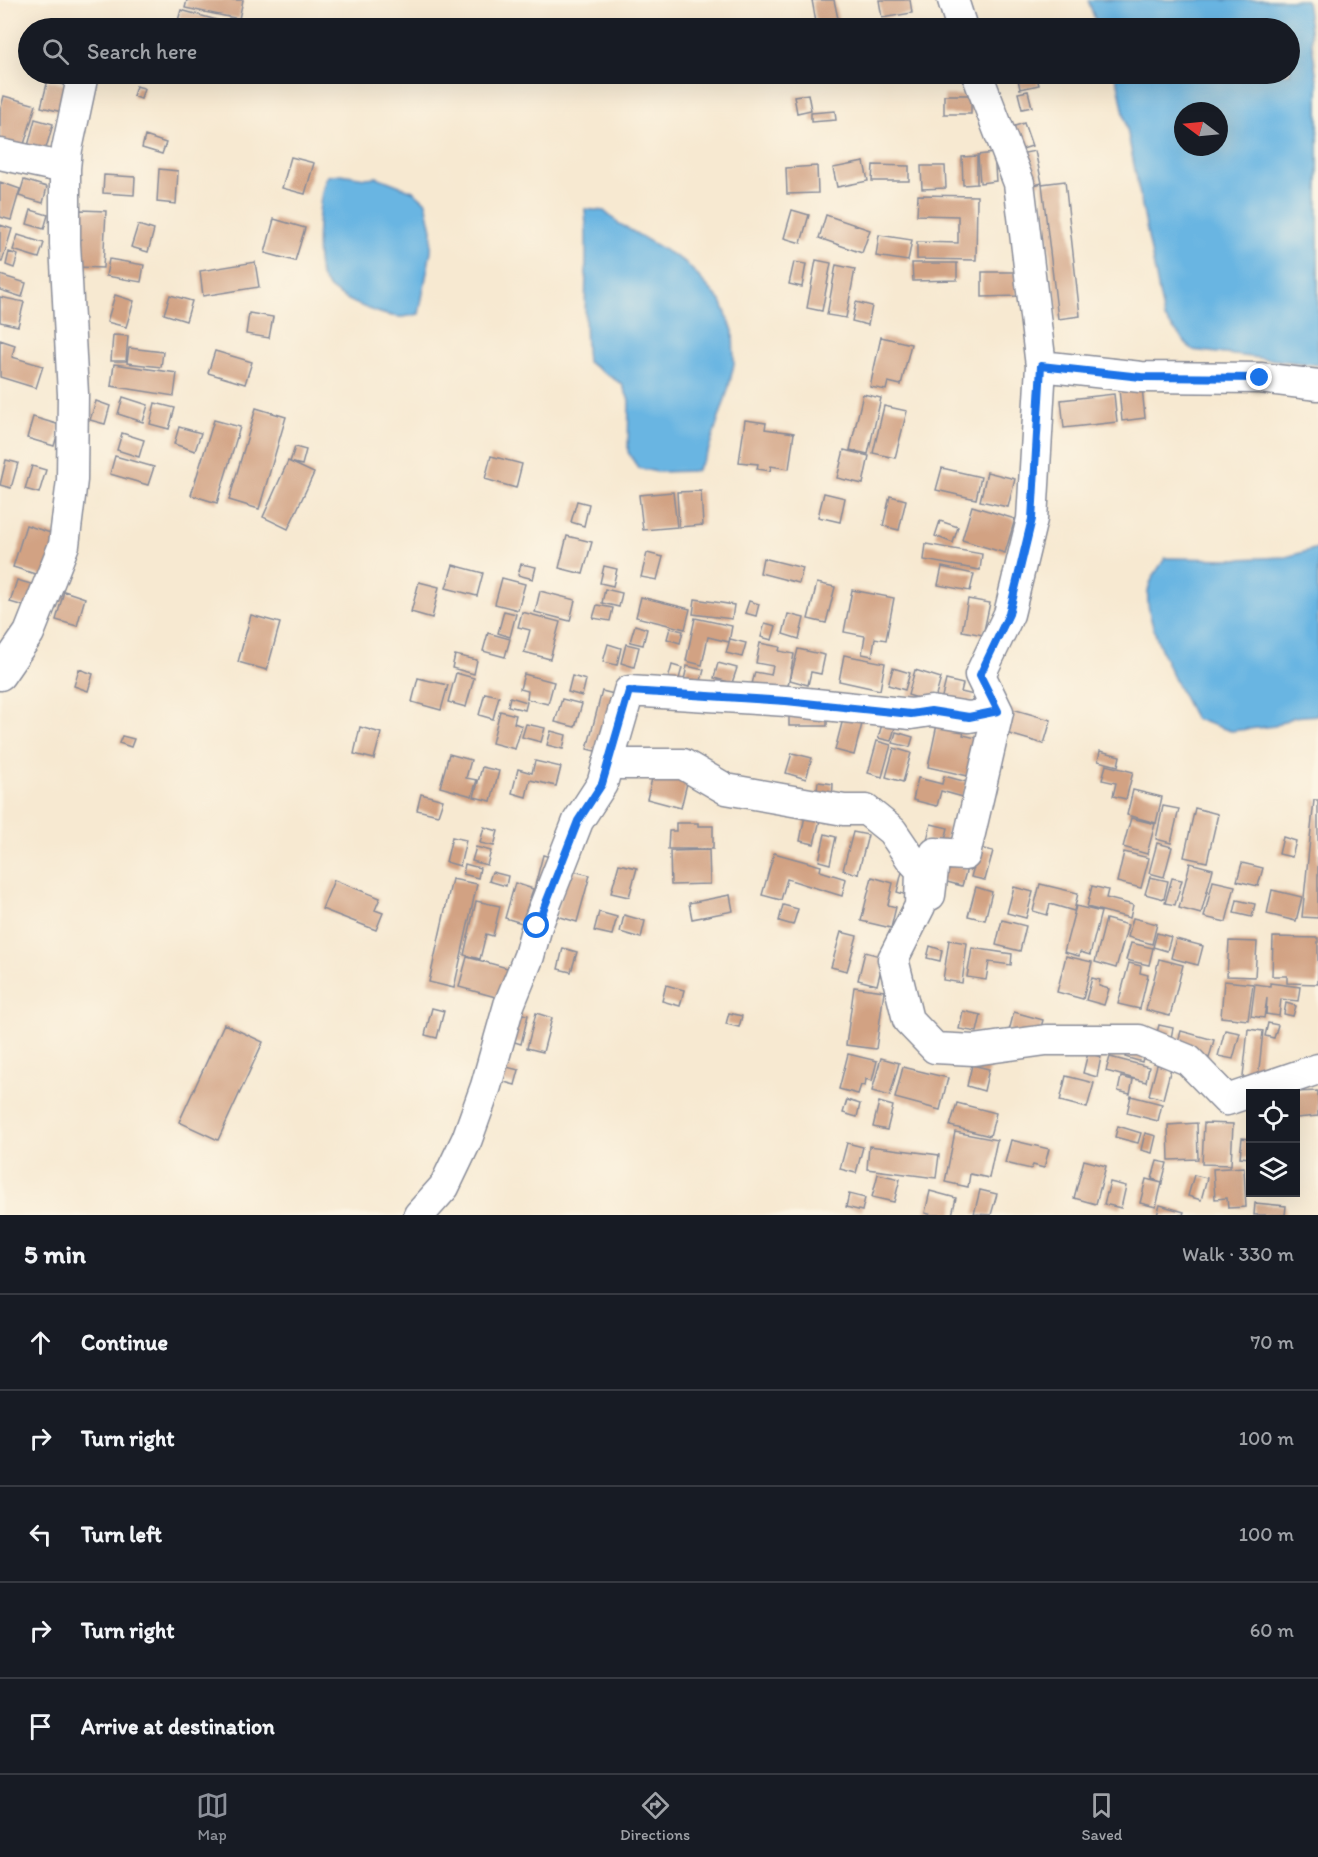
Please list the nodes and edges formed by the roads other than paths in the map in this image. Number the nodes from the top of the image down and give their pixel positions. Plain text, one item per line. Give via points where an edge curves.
1 (953, 0) edge
2 (959, 18) edge
3 (80, 84) edge
4 (981, 84) edge
5 (0, 154) edge
6 (65, 168) junction
7 (1041, 366) junction
8 (1318, 385) edge
9 (0, 675) edge
10 (998, 711) junction
11 (608, 764) junction
12 (894, 963) junction
13 (1318, 1069) edge
14 (419, 1215) edge

1 - 2 street
3 - 6 street
4 - 7 street via 1019,183
5 - 6 street
6 - 9 street via 65,254 73,394 72,480 64,545 29,633
7 - 8 street via 1141,377 1260,378
7 - 10 street via 1032,519 1009,614 980,675
10 - 11 street via 969,717 931,711 911,714 629,691
10 - 12 street via 965,855 935,854 927,913 917,944
11 - 12 street via 683,764 726,789 844,810 866,810 892,831 921,870 920,906
11 - 14 street via 602,784 578,821 537,926 467,1139 444,1187
12 - 13 street via 908,1020 935,1048 974,1050 1046,1040 1139,1040 1188,1060 1227,1100

